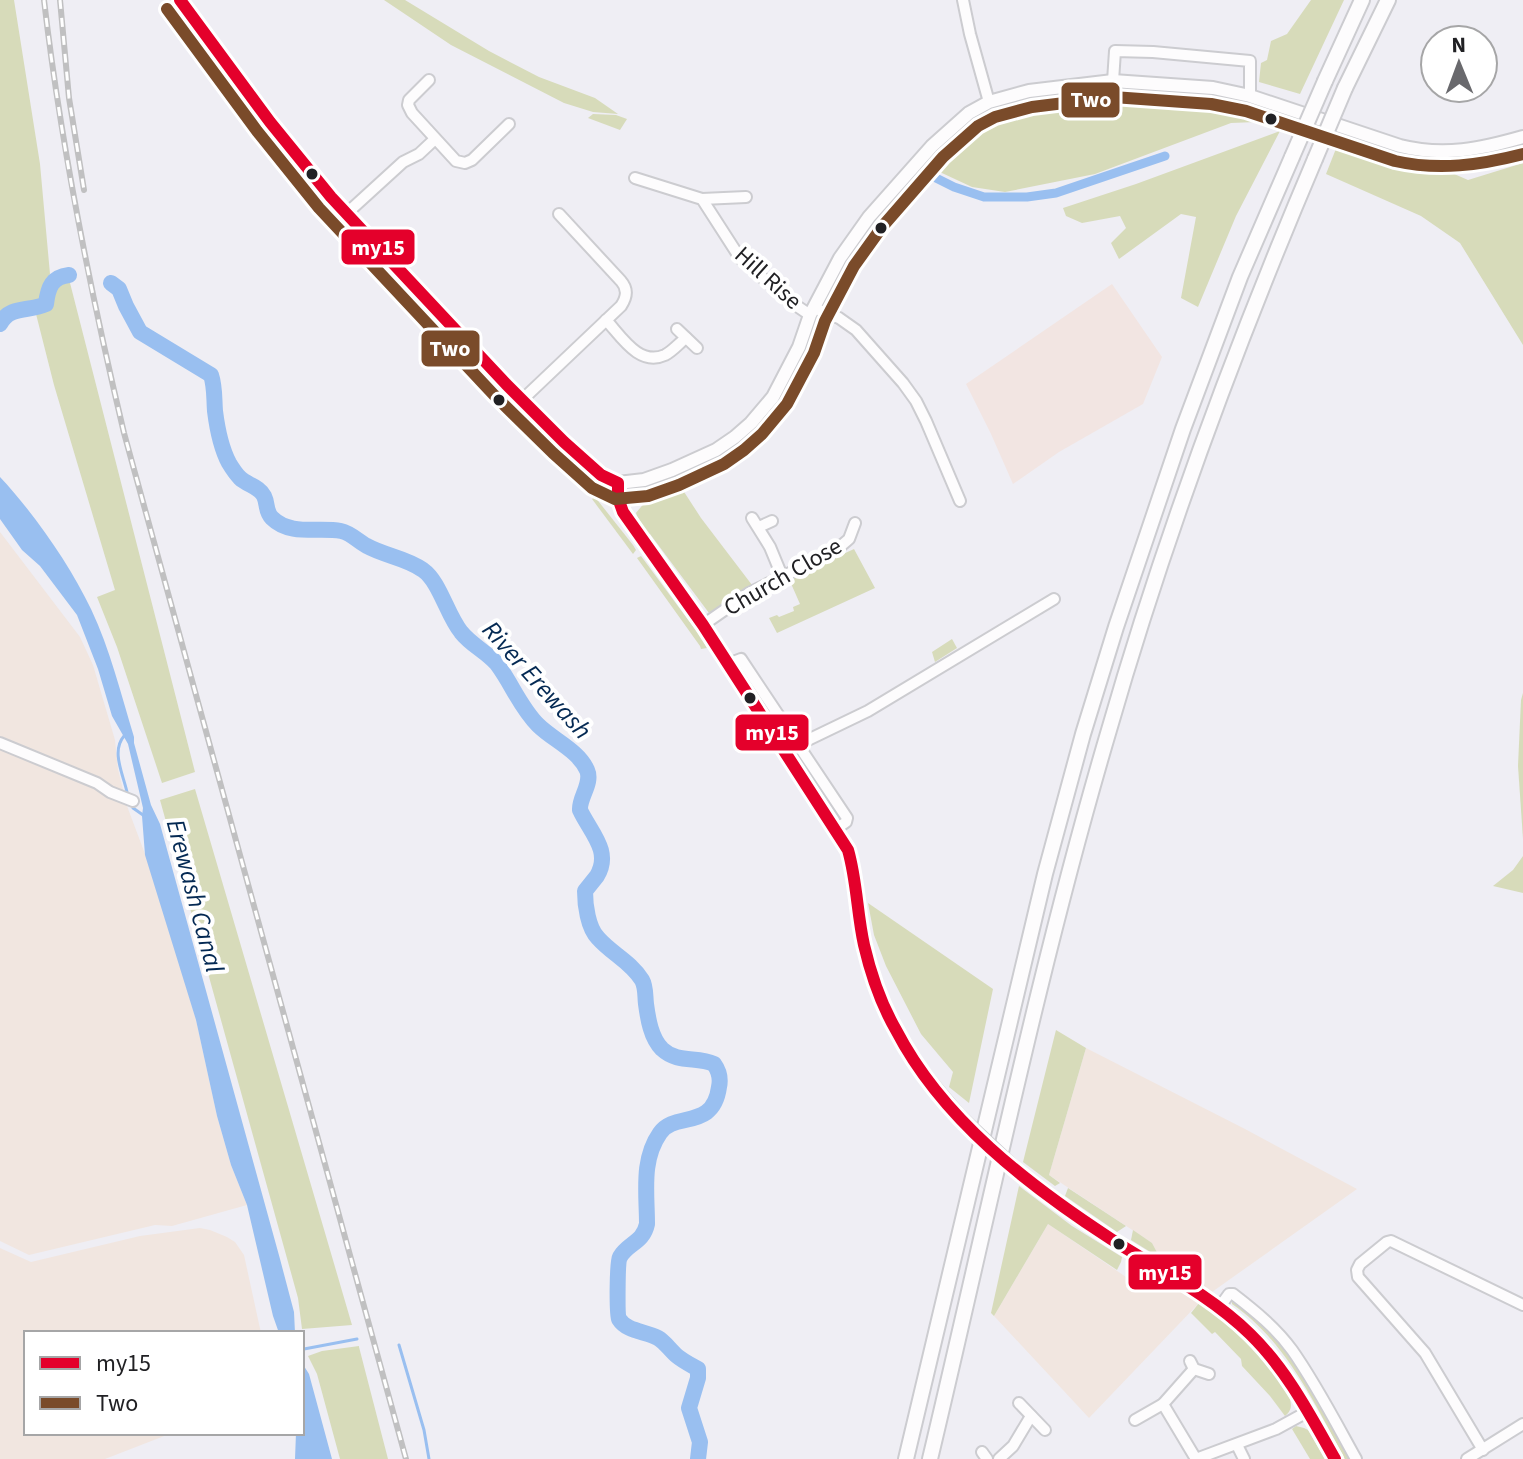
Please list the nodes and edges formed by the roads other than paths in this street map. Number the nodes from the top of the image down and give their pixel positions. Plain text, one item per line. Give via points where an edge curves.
1 (180, 0) edge
2 (963, 0) edge
3 (1362, 0) edge
4 (1388, 0) edge
5 (424, 81) dead end
6 (1113, 81) junction
7 (1250, 96) junction
8 (989, 102) junction
9 (508, 130) dead end
10 (1523, 137) edge
11 (435, 139) junction
12 (635, 178) dead end
13 (746, 197) dead end
14 (702, 199) junction
15 (346, 214) junction
16 (559, 214) dead end
17 (812, 312) junction
18 (606, 320) junction
19 (677, 329) dead end
20 (686, 338) junction
21 (697, 348) dead end
22 (522, 400) junction
23 (618, 483) junction
24 (960, 501) dead end
25 (772, 521) dead end
26 (855, 523) dead end
27 (782, 576) junction
28 (1054, 599) dead end
29 (703, 625) junction
30 (728, 664) junction
31 (0, 743) edge
32 (798, 744) junction
33 (785, 751) junction
34 (133, 801) dead end
35 (836, 829) junction
36 (1523, 1305) edge
37 (1219, 1308) junction
38 (1209, 1374) dead end
39 (1019, 1403) dead end
40 (1163, 1404) junction
41 (1307, 1412) junction
42 (1031, 1416) junction
43 (1135, 1420) dead end
44 (1523, 1424) edge
45 (1045, 1430) dead end
46 (1237, 1445) junction
47 (1483, 1450) junction
48 (906, 1459) edge
49 (930, 1459) edge
50 (999, 1459) edge
51 (1196, 1459) edge
52 (1244, 1459) edge
53 (1335, 1459) edge
54 (1356, 1459) edge
55 (1467, 1459) edge

1 - 15 main road
2 - 8 street
3 - 48 highway, bridge via 1240,277 1116,627 1038,902
4 - 49 highway, bridge via 1345,88 1236,355 1139,628 1053,937
5 - 11 street via 408,105
6 - 7 main road
6 - 7 street via 1115,51 1238,59 1250,61
6 - 8 main road via 1029,91
7 - 10 main road via 1423,151 1467,150
8 - 17 main road via 969,113 920,158 869,217
9 - 11 street via 465,163 453,159
11 - 15 street
12 - 14 street
13 - 14 street
14 - 17 street, Hill Rise via 740,258 788,300
15 - 22 main road
16 - 18 street via 625,287 625,300
17 - 23 main road via 773,397 744,430 672,470
17 - 24 street, Hill Rise via 839,318 856,330 910,392
18 - 20 street via 646,357 667,354
18 - 22 street
19 - 20 street
20 - 21 street
22 - 23 main road via 584,461
23 - 29 main road via 623,512
25 - 27 street via 756,522
26 - 27 street, Church Close via 849,539 835,551
27 - 29 street, Church Close
28 - 32 street via 868,711
29 - 30 main road
30 - 32 street via 741,659
30 - 33 main road
31 - 34 street
32 - 33 street
32 - 35 street via 847,818
33 - 35 main road
35 - 37 main road, bridge via 853,866 871,975 913,1060 960,1117 1015,1169 1085,1222
36 - 47 street via 1391,1241 1357,1272 1425,1353
37 - 41 main road via 1270,1356
37 - 54 street via 1232,1293 1281,1337
38 - 40 street via 1192,1365
39 - 42 street
40 - 43 street
40 - 51 street
41 - 46 street
41 - 53 main road
42 - 45 street
42 - 50 street
44 - 47 street
46 - 51 street
46 - 52 street
47 - 55 street

